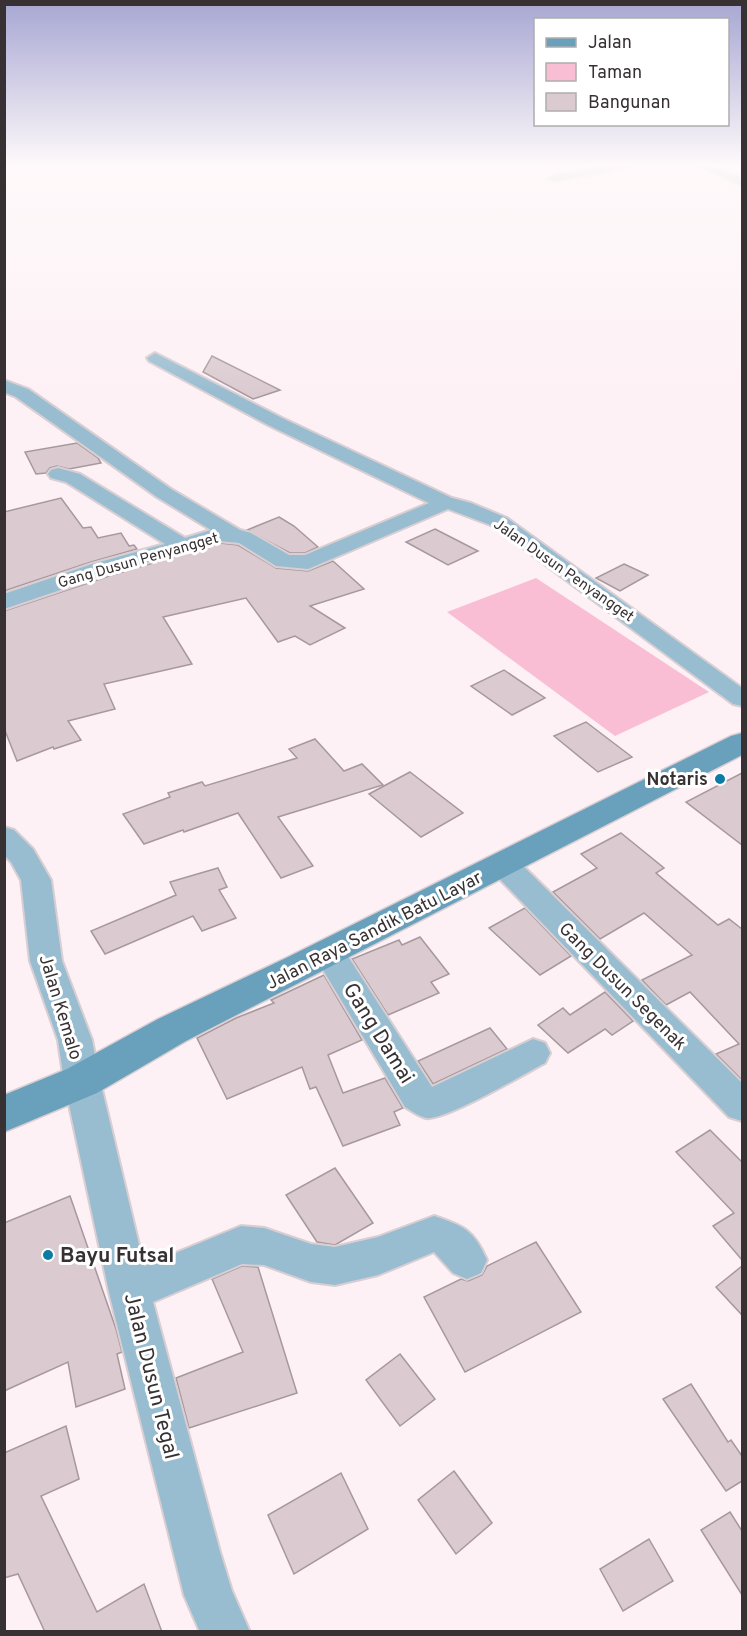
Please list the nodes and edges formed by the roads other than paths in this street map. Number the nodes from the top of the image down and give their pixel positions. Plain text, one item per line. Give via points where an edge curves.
1 (155, 358) dead end
2 (4, 385) edge
3 (58, 474) dead end
4 (446, 503) junction
5 (232, 534) junction
6 (182, 545) junction
7 (4, 602) edge
8 (742, 699) edge
9 (742, 744) edge
10 (4, 837) edge
11 (504, 865) junction
12 (329, 953) junction
13 (533, 1053) dead end
14 (82, 1081) junction
15 (742, 1106) edge
16 (4, 1114) edge
17 (467, 1260) dead end
18 (130, 1292) junction
19 (225, 1632) edge

1 - 4 street, Jalan Dusun Penyangget via 276,422
2 - 5 street via 22,393 164,493
3 - 6 street via 73,478
4 - 5 street, Gang Dusun Penyangget via 308,562 284,561
4 - 8 street, Jalan Dusun Penyangget via 500,522
5 - 6 street, Gang Dusun Penyangget
6 - 7 street, Gang Dusun Penyangget
9 - 11 main road, Jalan Raya Sandik Batu Layar
10 - 14 street, Jalan Kemalo via 23,856 36,880 42,944 75,1040
11 - 12 main road, Jalan Raya Sandik Batu Layar
11 - 15 street, Gang Dusun Segenak
12 - 13 street, Gang Damai via 418,1096 428,1103
12 - 14 main road, Jalan Raya Sandik Batu Layar via 172,1030
14 - 16 main road, Jalan Raya Sandik Batu Layar
14 - 18 street, Jalan Dusun Tegal
17 - 18 street via 451,1240 434,1234 349,1265 322,1265 259,1244 241,1245
18 - 19 street, Jalan Dusun Tegal via 196,1552

